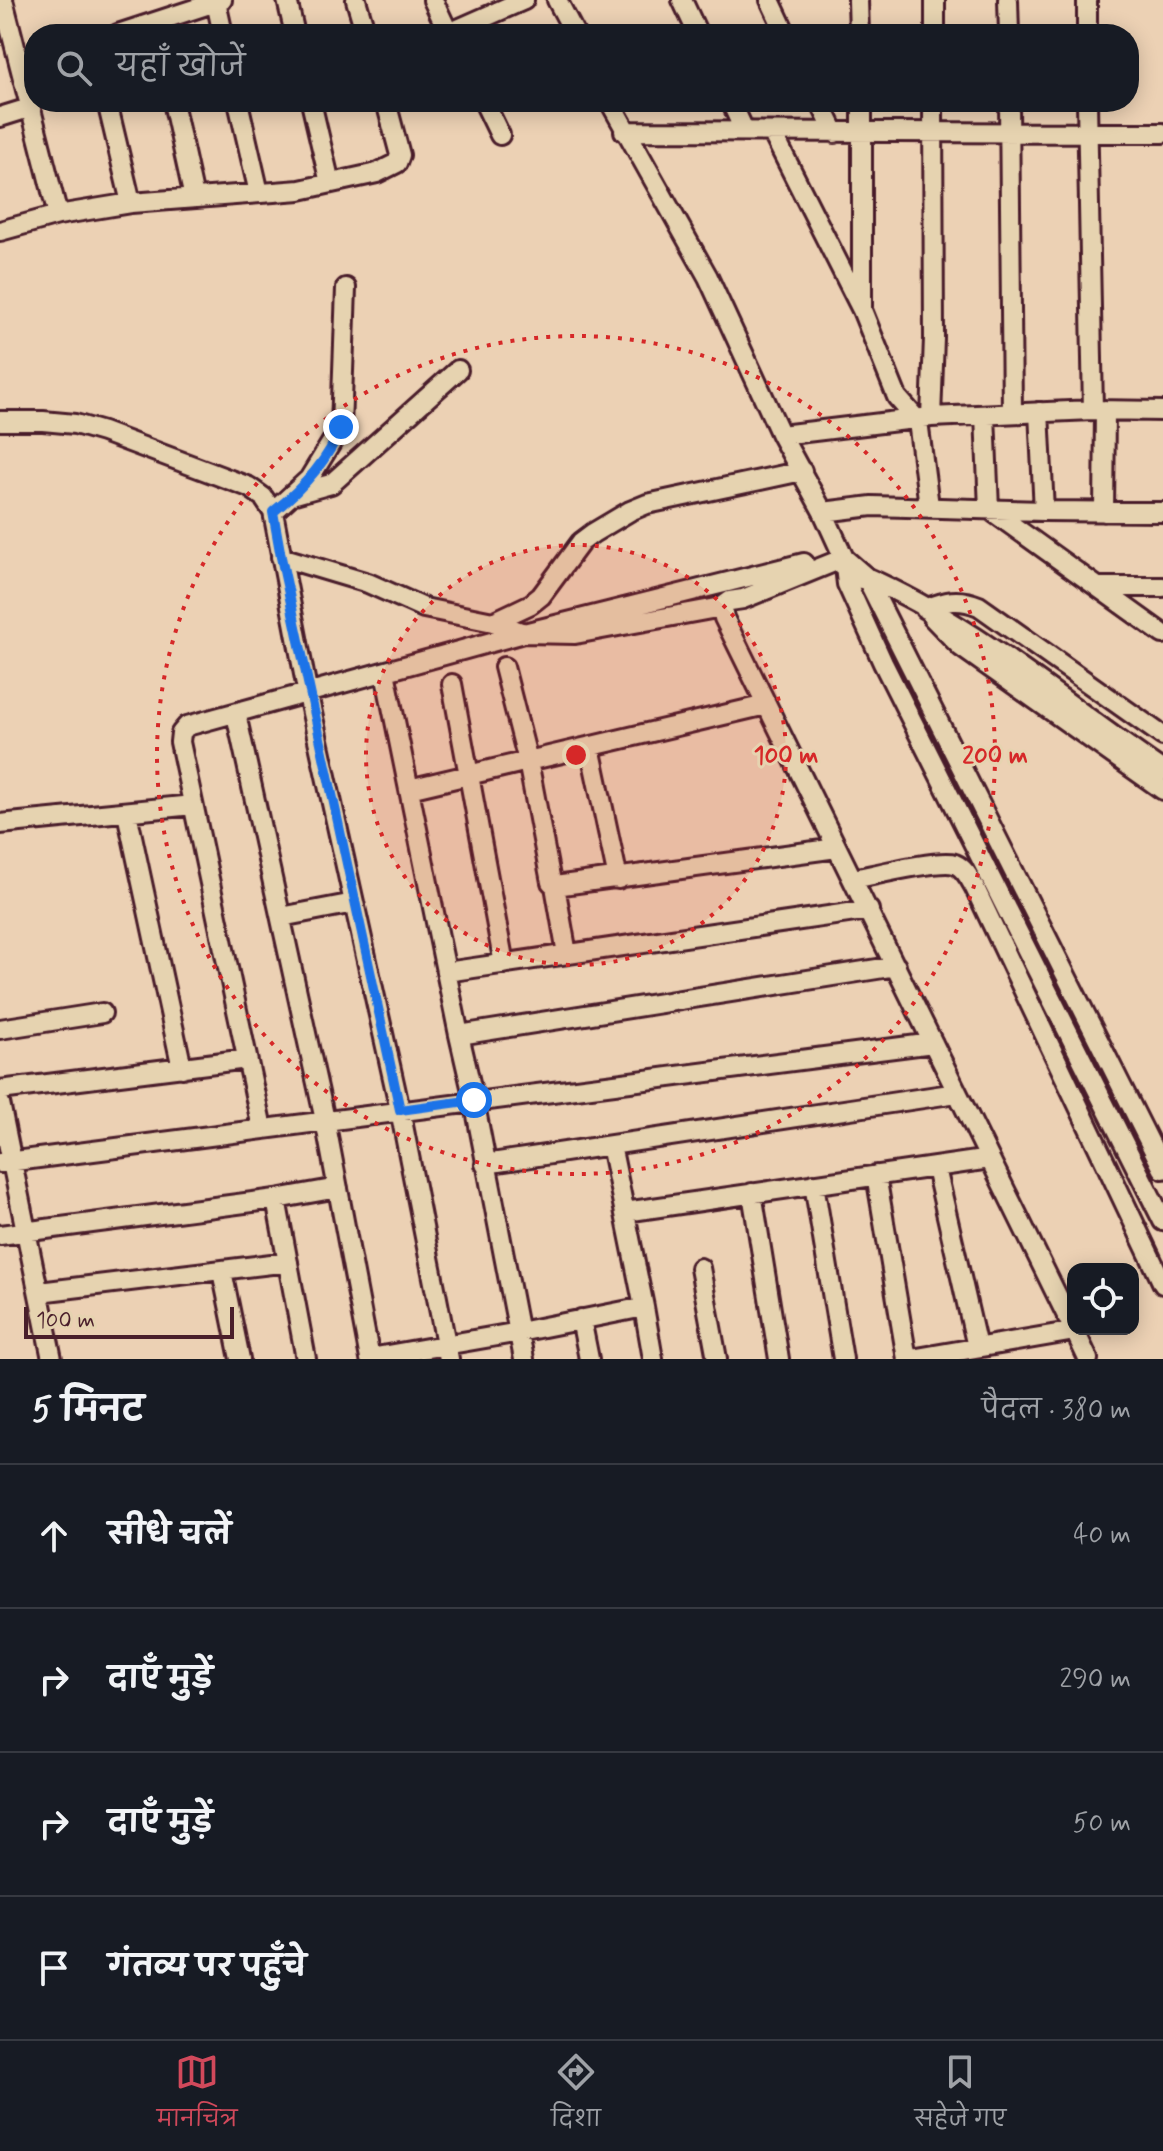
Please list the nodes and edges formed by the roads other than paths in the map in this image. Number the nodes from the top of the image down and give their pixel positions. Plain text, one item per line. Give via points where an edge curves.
1 (3, 0) edge
2 (287, 0) edge
3 (356, 0) edge
4 (433, 0) edge
5 (524, 0) edge
6 (557, 0) edge
7 (682, 0) edge
8 (770, 0) edge
9 (935, 0) edge
10 (1008, 0) edge
11 (1087, 0) edge
12 (219, 1) edge
13 (165, 24) edge
14 (222, 24) edge
15 (293, 24) edge
16 (363, 24) edge
17 (445, 24) edge
18 (469, 24) edge
19 (570, 24) edge
20 (693, 24) edge
21 (781, 24) edge
22 (935, 24) edge
23 (1009, 24) edge
24 (1087, 24) edge
25 (24, 54) edge
26 (24, 110) edge
27 (30, 112) edge
28 (109, 112) edge
29 (175, 112) edge
30 (240, 112) edge
31 (313, 112) edge
32 (389, 112) edge
33 (489, 112) edge
34 (615, 112) edge
35 (736, 112) edge
36 (825, 112) edge
37 (862, 112) edge
38 (933, 112) edge
39 (1009, 112) edge
40 (1087, 112) edge
41 (0, 117) edge
42 (744, 130) junction
43 (624, 131) junction
44 (772, 132) junction
45 (932, 132) junction
46 (835, 133) junction
47 (863, 133) junction
48 (1009, 133) junction
49 (1163, 133) edge
50 (1087, 134) junction
51 (500, 135) dead end
52 (330, 183) junction
53 (259, 193) junction
54 (194, 198) junction
55 (131, 203) junction
56 (58, 215) junction
57 (0, 231) edge
58 (346, 288) dead end
59 (862, 310) junction
60 (458, 370) dead end
61 (1099, 410) junction
62 (1163, 411) edge
63 (1039, 412) junction
64 (1012, 413) junction
65 (985, 415) junction
66 (924, 419) junction
67 (0, 421) edge
68 (781, 435) junction
69 (802, 471) junction
70 (295, 494) junction
71 (929, 506) junction
72 (989, 509) junction
73 (1044, 511) junction
74 (273, 512) junction
75 (823, 512) junction
76 (1104, 512) junction
77 (1163, 512) edge
78 (281, 557) junction
79 (844, 558) junction
80 (804, 563) dead end
81 (866, 577) junction
82 (847, 584) junction
83 (1098, 587) junction
84 (1163, 587) edge
85 (722, 607) junction
86 (925, 609) junction
87 (493, 622) junction
88 (524, 633) junction
89 (1163, 634) edge
90 (504, 667) dead end
91 (385, 672) junction
92 (452, 684) dead end
93 (308, 695) junction
94 (766, 705) junction
95 (236, 714) junction
96 (1163, 736) edge
97 (590, 747) junction
98 (528, 761) junction
99 (1163, 771) edge
100 (468, 775) junction
101 (409, 789) junction
102 (1163, 790) edge
103 (193, 805) junction
104 (127, 813) junction
105 (0, 824) edge
106 (837, 848) junction
107 (978, 852) junction
108 (957, 865) junction
109 (618, 879) junction
110 (853, 879) junction
111 (555, 886) junction
112 (354, 903) junction
113 (869, 910) junction
114 (281, 917) junction
115 (567, 954) junction
116 (504, 964) junction
117 (896, 966) junction
118 (446, 972) junction
119 (102, 1013) dead end
120 (0, 1029) edge
121 (459, 1035) junction
122 (933, 1043) junction
123 (247, 1059) junction
124 (182, 1068) junction
125 (0, 1090) edge
126 (957, 1093) junction
127 (474, 1100) junction
128 (0, 1103) edge
129 (400, 1110) junction
130 (325, 1120) junction
131 (262, 1128) junction
132 (611, 1145) junction
133 (990, 1159) junction
134 (6, 1162) edge
135 (485, 1164) junction
136 (936, 1168) junction
137 (1163, 1169) edge
138 (876, 1175) junction
139 (814, 1184) junction
140 (338, 1188) junction
141 (752, 1193) junction
142 (276, 1199) junction
143 (625, 1212) junction
144 (1163, 1221) edge
145 (26, 1232) junction
146 (0, 1235) edge
147 (288, 1262) junction
148 (700, 1268) dead end
149 (222, 1271) junction
150 (1163, 1284) edge
151 (39, 1292) junction
152 (644, 1307) junction
153 (1067, 1315) edge
154 (581, 1319) junction
155 (1067, 1330) edge
156 (519, 1332) junction
157 (1077, 1335) edge
158 (977, 1347) junction
159 (448, 1352) edge
160 (370, 1358) edge
161 (52, 1359) edge
162 (240, 1359) edge
163 (306, 1359) edge
164 (524, 1359) edge
165 (589, 1359) edge
166 (653, 1359) edge
167 (717, 1359) edge
168 (779, 1359) edge
169 (843, 1359) edge
170 (911, 1359) edge
171 (1088, 1359) edge

1 - 25 street
2 - 15 street
3 - 16 street
4 - 17 street
5 - 18 street
6 - 19 street
7 - 20 street
8 - 21 street
9 - 22 street
10 - 23 street
11 - 24 street
12 - 13 street
12 - 14 street
26 - 41 street
27 - 56 street
28 - 55 street
29 - 54 street
30 - 53 street
31 - 52 street
32 - 52 street via 400,155 397,163
33 - 51 street
34 - 43 street
35 - 42 street
36 - 46 street
37 - 47 street
38 - 45 street
39 - 48 street
40 - 50 street
42 - 43 street
42 - 44 street
43 - 68 street via 708,277
44 - 46 street
44 - 59 street
45 - 47 street
45 - 48 street
45 - 66 street via 934,338
46 - 47 street
47 - 59 street
48 - 50 street
48 - 64 street
49 - 50 street
50 - 61 street
52 - 53 street
53 - 54 street
54 - 55 street
55 - 56 street
56 - 57 street
58 - 70 street via 341,427
59 - 66 street via 897,397
60 - 70 street via 342,477
61 - 62 street
61 - 63 street
61 - 76 street
63 - 64 street
63 - 73 street
64 - 65 street
65 - 66 street
65 - 72 street
66 - 68 street
66 - 71 street
67 - 74 street via 75,424 103,432 249,487
68 - 69 street
69 - 75 street
69 - 87 street via 630,511 581,542 541,596
70 - 74 street
71 - 72 street
71 - 75 street
72 - 73 street
72 - 83 street
73 - 76 street
74 - 78 street
75 - 79 street
76 - 77 street
78 - 87 street via 368,583 424,608
78 - 93 street
79 - 81 street
79 - 82 street
79 - 85 street
80 - 88 street
81 - 82 street
81 - 86 street
81 - 137 street
82 - 107 street
83 - 84 street
83 - 89 street
85 - 88 street via 575,634
85 - 94 street
86 - 96 street via 948,600 979,606
86 - 99 street via 1030,674
86 - 102 street via 961,647
87 - 88 street
88 - 91 street
90 - 98 street
91 - 93 street
91 - 101 street
92 - 100 street
93 - 95 street
93 - 112 street
94 - 97 street
94 - 106 street
95 - 103 street via 187,726 181,733
95 - 114 street
97 - 98 street
97 - 109 street
98 - 100 street
98 - 111 street
100 - 101 street
100 - 116 street
101 - 118 street
103 - 104 street
103 - 123 street
104 - 105 street
104 - 124 street
106 - 109 street
106 - 110 street
107 - 108 street
107 - 144 street
108 - 110 street
108 - 150 street via 975,888
109 - 111 street
110 - 113 street
111 - 115 street
112 - 114 street
112 - 129 street
113 - 115 street
113 - 117 street
114 - 130 street
115 - 116 street
116 - 118 street
117 - 121 street
117 - 122 street
118 - 121 street
119 - 120 street
121 - 127 street
122 - 126 street
122 - 127 street
123 - 124 street
123 - 131 street
124 - 125 street
126 - 132 street
126 - 133 street
127 - 129 street
127 - 135 street
128 - 134 street
129 - 130 street
129 - 159 street
130 - 131 street
130 - 140 street
131 - 134 street
132 - 135 street
132 - 143 street
133 - 136 street
133 - 153 street
134 - 145 street
135 - 156 street
136 - 138 street
136 - 158 street
138 - 139 street
138 - 170 street
139 - 141 street
139 - 169 street
140 - 142 street
140 - 160 street
141 - 143 street
141 - 168 street
142 - 145 street
142 - 147 street
143 - 152 street
145 - 146 street
145 - 151 street
147 - 149 street
147 - 163 street
148 - 167 street
149 - 151 street
149 - 162 street
151 - 161 street
152 - 154 street
152 - 166 street
154 - 156 street
154 - 165 street
155 - 158 street
156 - 159 street
156 - 164 street
157 - 171 street
158 - 170 street
159 - 160 street

